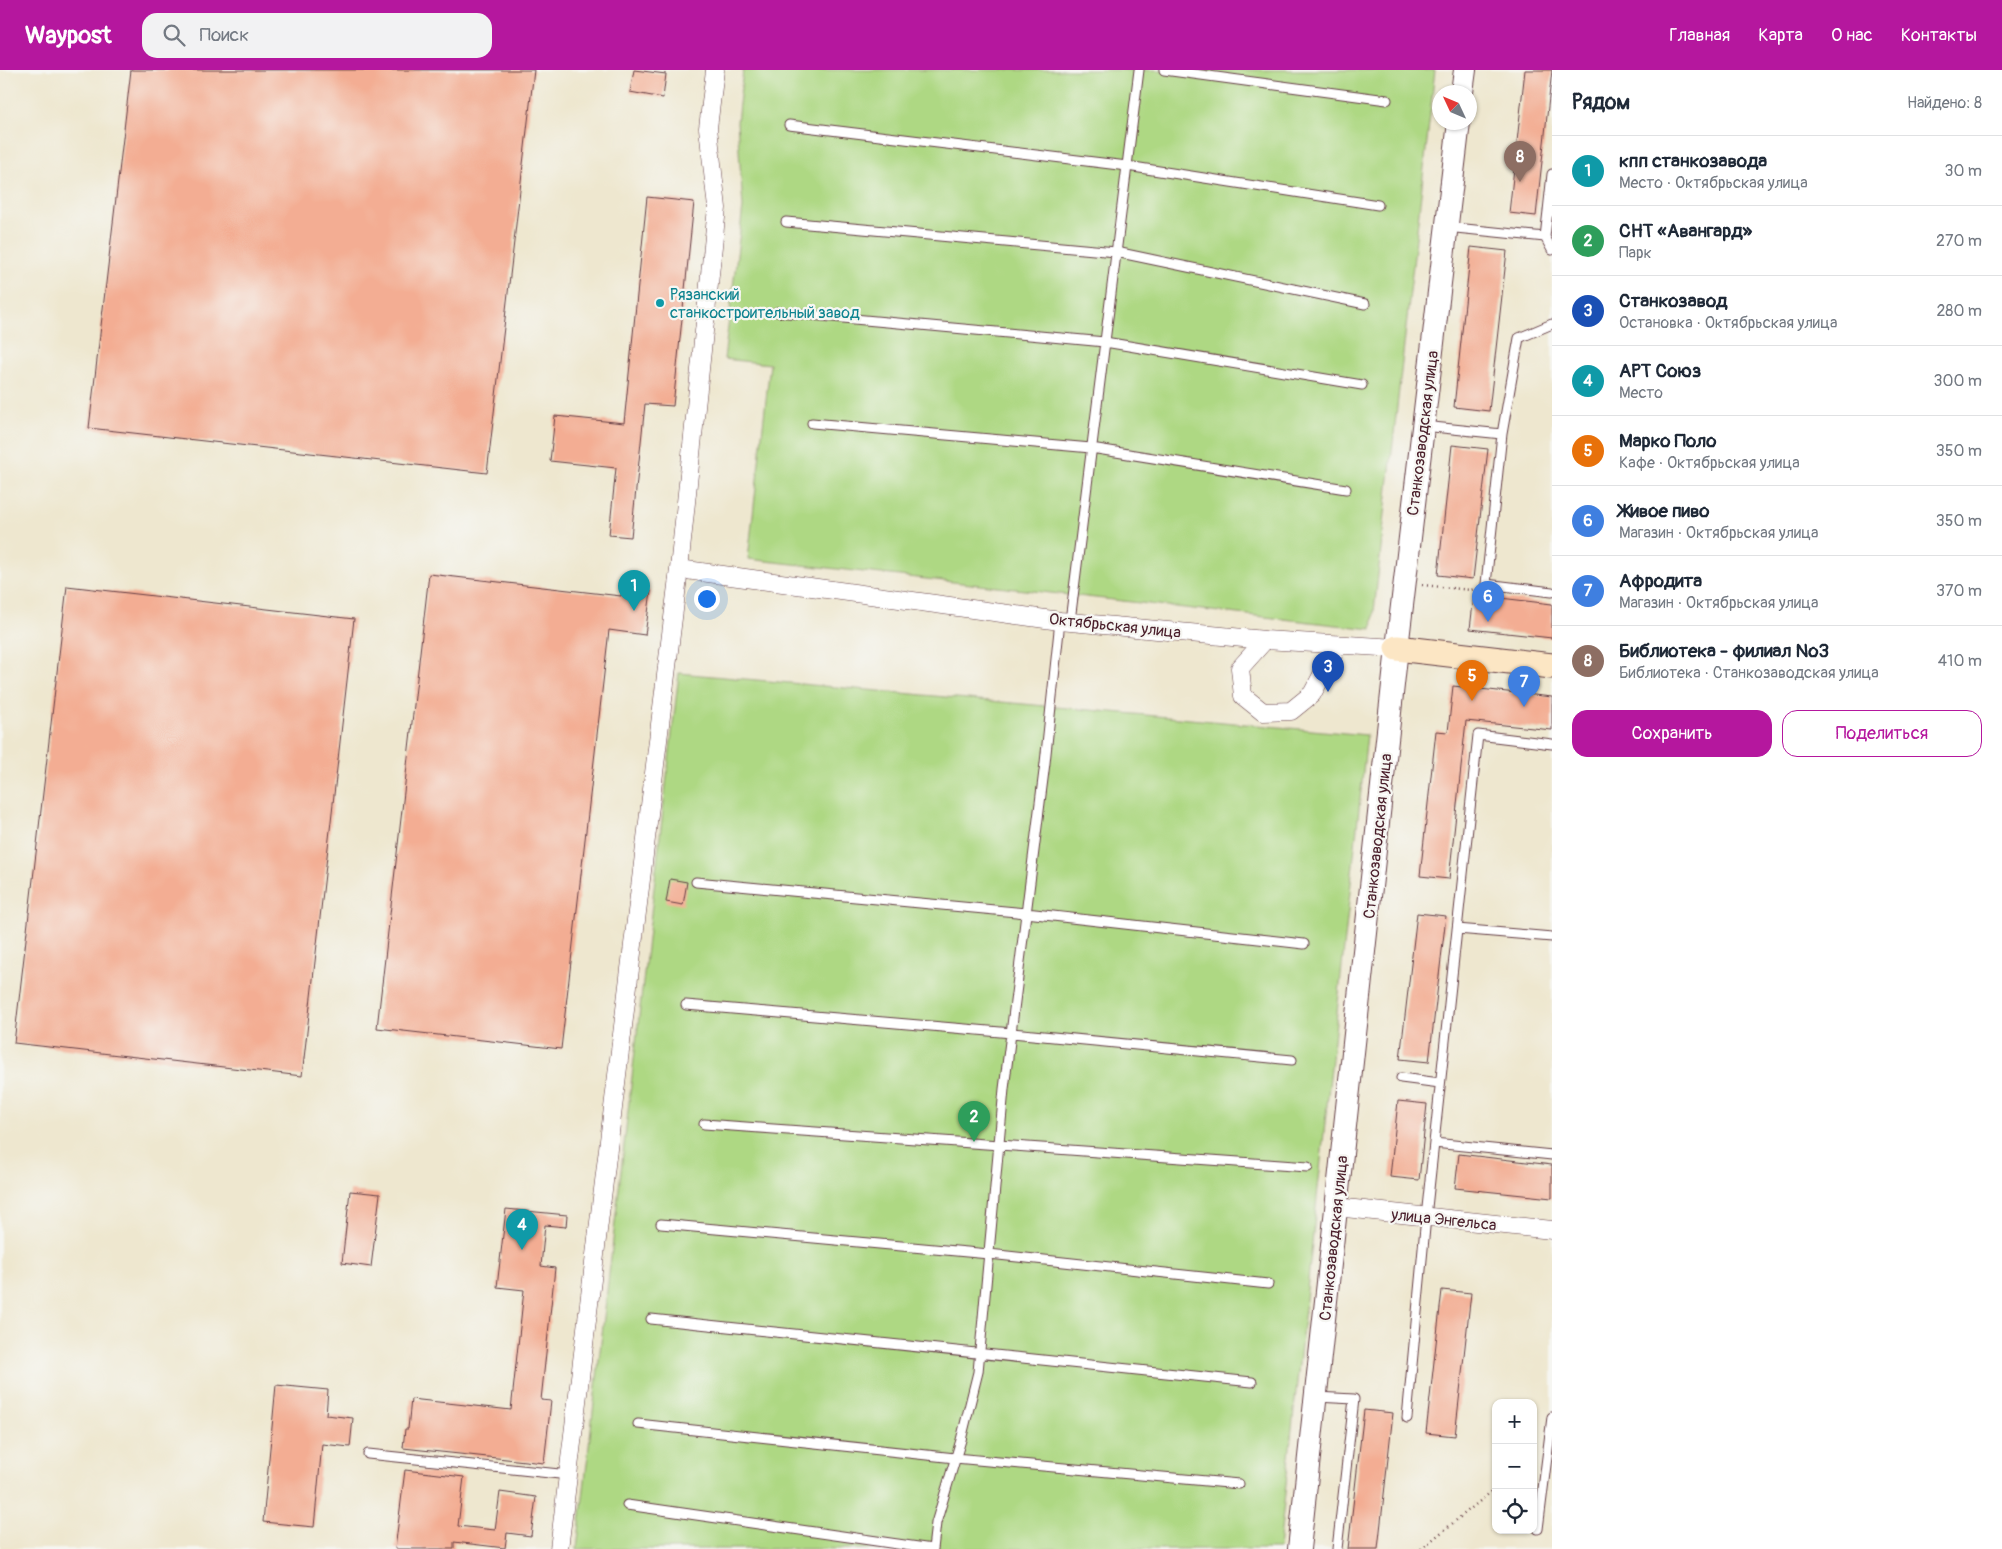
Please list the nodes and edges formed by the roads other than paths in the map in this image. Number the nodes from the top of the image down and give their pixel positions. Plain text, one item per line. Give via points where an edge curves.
1 (715, 70) edge
2 (1139, 70) edge
3 (1164, 70) edge
4 (1465, 70) edge
5 (1463, 85) edge
6 (1387, 100) dead end
7 (789, 125) dead end
8 (1457, 130) edge
9 (1127, 166) junction
10 (1552, 174) edge
11 (1378, 205) dead end
12 (1550, 212) edge
13 (786, 222) dead end
14 (1446, 227) junction
15 (1545, 236) junction
16 (1552, 250) edge
17 (1116, 252) junction
18 (1365, 304) dead end
19 (777, 312) dead end
20 (1552, 324) edge
21 (1105, 342) junction
22 (1362, 385) dead end
23 (812, 423) dead end
24 (1423, 426) junction
25 (1502, 434) junction
26 (1092, 448) junction
27 (1346, 489) dead end
28 (679, 569) junction
29 (1552, 592) edge
30 (1065, 621) junction
31 (1265, 640) junction
32 (1338, 645) junction
33 (1397, 648) junction
34 (1552, 666) edge
35 (1552, 744) edge
36 (696, 882) dead end
37 (1026, 913) junction
38 (1457, 929) junction
39 (1552, 937) edge
40 (1304, 944) dead end
41 (686, 1005) dead end
42 (1012, 1033) junction
43 (1292, 1060) dead end
44 (1401, 1078) dead end
45 (1440, 1082) junction
46 (704, 1124) dead end
47 (1434, 1143) junction
48 (999, 1144) junction
49 (1552, 1156) edge
50 (1308, 1167) dead end
51 (1336, 1207) junction
52 (1426, 1217) junction
53 (660, 1224) dead end
54 (1552, 1230) edge
55 (989, 1254) junction
56 (1268, 1284) dead end
57 (651, 1319) dead end
58 (979, 1354) junction
59 (1252, 1382) dead end
60 (1315, 1397) junction
61 (1552, 1417) edge
62 (1407, 1418) dead end
63 (638, 1424) dead end
64 (1550, 1444) edge
65 (368, 1454) dead end
66 (955, 1458) junction
67 (569, 1475) junction
68 (1239, 1484) dead end
69 (626, 1505) dead end
70 (1538, 1529) dead end
71 (558, 1549) edge
72 (933, 1549) edge
73 (1298, 1549) edge
74 (1337, 1549) edge

1 - 28 street via 708,128 717,208
2 - 9 lane
3 - 6 lane
4 - 5 street
7 - 9 lane
8 - 14 street, Станкозаводская улица
9 - 11 lane
9 - 17 lane
10 - 12 lane
12 - 15 lane
13 - 17 lane
14 - 15 lane
14 - 24 street, Станкозаводская улица
15 - 16 lane
17 - 18 lane
17 - 21 lane
19 - 21 lane
20 - 25 lane via 1519,338
21 - 22 lane
21 - 26 lane
23 - 26 lane
24 - 25 lane
24 - 33 street, Станкозаводская улица
25 - 29 lane via 1486,584
26 - 27 lane
26 - 30 lane
28 - 30 street, Октябрьская улица
28 - 67 street
30 - 31 street, Октябрьская улица
30 - 37 lane
31 - 32 street, Октябрьская улица
31 - 32 street via 1240,668 1243,696 1263,712 1291,711 1312,694
32 - 33 street, Октябрьская улица
33 - 34 main road, Октябрьская улица
33 - 51 street, Станкозаводская улица
35 - 38 lane via 1478,735
36 - 37 lane
37 - 40 lane
37 - 42 lane
38 - 39 lane
38 - 45 lane
41 - 42 lane
42 - 43 lane
42 - 48 lane
44 - 45 lane
45 - 47 lane
46 - 48 lane
47 - 49 lane
47 - 52 lane
48 - 50 lane
48 - 55 lane
51 - 52 street, улица Энгельса
51 - 60 street, Станкозаводская улица
52 - 54 street, улица Энгельса
52 - 62 lane
53 - 55 lane
55 - 56 lane
55 - 58 lane
57 - 58 lane
58 - 59 lane
58 - 66 lane via 978,1372
60 - 73 street, Станкозаводская улица
60 - 74 lane via 1354,1399
61 - 64 lane
63 - 66 lane
64 - 70 lane
65 - 67 lane
66 - 68 lane
66 - 72 lane via 936,1523
67 - 71 street
69 - 72 lane

